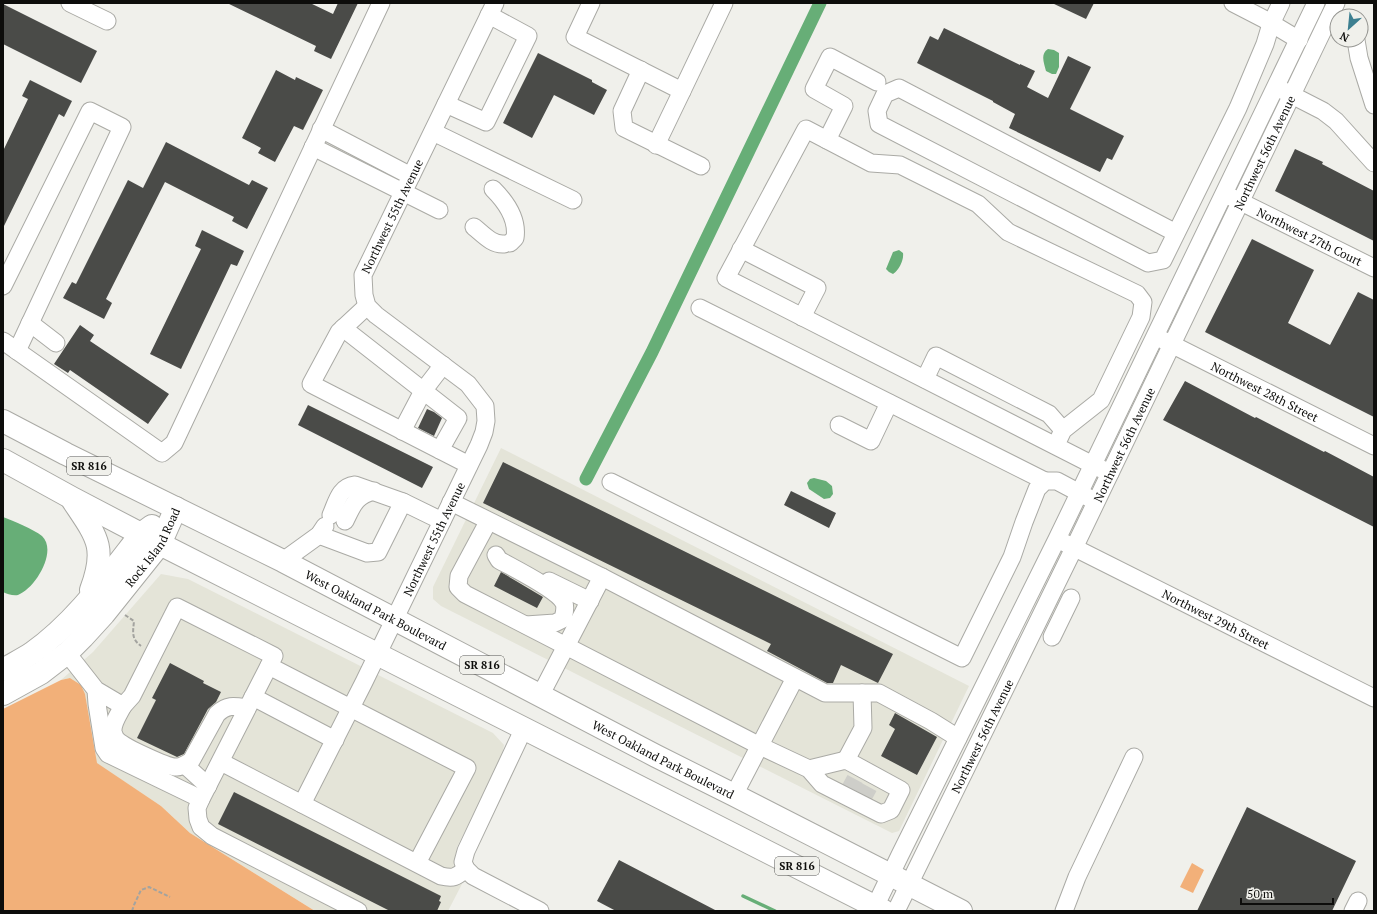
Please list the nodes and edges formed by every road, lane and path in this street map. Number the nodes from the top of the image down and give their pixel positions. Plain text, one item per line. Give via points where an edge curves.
1 (70, 3) edge
2 (381, 3) edge
3 (591, 3) edge
4 (724, 3) edge
5 (1233, 3) edge
6 (1281, 3) edge
7 (1316, 3) edge
8 (1336, 3) edge
9 (492, 9) edge
10 (107, 21) dead end
11 (1271, 24) junction
12 (1299, 40) junction
13 (1357, 48) edge
14 (641, 70) junction
15 (877, 82) dead end
16 (1276, 87) junction
17 (682, 91) junction
18 (1292, 95) junction
19 (1373, 101) edge
20 (446, 104) junction
21 (321, 129) junction
22 (433, 132) junction
23 (827, 140) junction
24 (656, 145) junction
25 (313, 147) junction
26 (1374, 163) edge
27 (701, 166) dead end
28 (411, 176) junction
29 (493, 189) dead end
30 (403, 192) junction
31 (1223, 194) junction
32 (573, 200) dead end
33 (1241, 202) junction
34 (440, 210) dead end
35 (474, 227) dead end
36 (1176, 233) junction
37 (741, 249) junction
38 (1374, 268) edge
39 (3, 286) edge
40 (367, 306) junction
41 (700, 308) dead end
42 (802, 317) junction
43 (30, 323) junction
44 (343, 328) junction
45 (1156, 336) junction
46 (3, 341) edge
47 (56, 343) dead end
48 (1172, 345) junction
49 (17, 351) junction
50 (443, 365) junction
51 (924, 379) junction
52 (423, 391) junction
53 (889, 403) junction
54 (3, 421) edge
55 (838, 425) dead end
56 (1063, 430) junction
57 (402, 431) junction
58 (1056, 445) junction
59 (1374, 446) edge
60 (440, 450) junction
61 (3, 460) edge
62 (469, 465) junction
63 (1093, 465) junction
64 (1110, 473) junction
65 (1045, 481) junction
66 (611, 482) dead end
67 (1080, 493) junction
68 (72, 498) junction
69 (403, 502) junction
70 (451, 502) junction
71 (1096, 502) junction
72 (176, 508) junction
73 (442, 520) junction
74 (488, 522) junction
75 (333, 526) junction
76 (151, 539) junction
77 (1057, 539) junction
78 (476, 545) junction
79 (1074, 548) junction
80 (496, 555) junction
81 (283, 561) junction
82 (602, 578) junction
83 (1030, 593) junction
84 (1071, 598) dead end
85 (590, 601) junction
86 (86, 602) junction
87 (1042, 612) junction
88 (124, 614) dead end
89 (394, 619) junction
90 (1060, 621) junction
91 (532, 625) junction
92 (1052, 637) dead end
93 (566, 646) junction
94 (144, 648) dead end
95 (67, 653) junction
96 (378, 655) junction
97 (269, 666) junction
98 (3, 670) edge
99 (795, 678) junction
100 (96, 690) junction
101 (862, 693) junction
102 (3, 694) edge
103 (540, 696) junction
104 (1374, 698) edge
105 (250, 702) junction
106 (123, 706) junction
107 (351, 708) junction
108 (524, 728) junction
109 (958, 738) junction
110 (109, 739) junction
111 (335, 740) junction
112 (760, 746) junction
113 (1134, 757) dead end
114 (221, 762) junction
115 (185, 765) junction
116 (809, 769) junction
117 (859, 785) junction
118 (204, 792) junction
119 (734, 794) junction
120 (302, 804) junction
121 (417, 864) junction
122 (466, 869) junction
123 (890, 875) junction
124 (909, 884) junction
125 (170, 897) dead end
126 (882, 910) edge
127 (132, 911) edge
128 (358, 911) edge
129 (540, 911) edge
130 (961, 911) edge
131 (1064, 911) edge

1 - 10 street
2 - 21 street
3 - 14 street via 575,37
4 - 17 street
5 - 11 street
6 - 11 street
7 - 12 street, Northwest 56th Avenue
8 - 18 street, Northwest 56th Avenue
9 - 20 street, Northwest 55th Avenue
9 - 20 street via 528,36 486,122
11 - 12 street
11 - 36 street via 1238,108
12 - 16 street, Northwest 56th Avenue
13 - 19 street
14 - 17 street
14 - 24 street via 622,111 624,128
15 - 23 street via 830,58 814,89 844,106
16 - 18 street
16 - 31 street, Northwest 56th Avenue
17 - 24 street
18 - 26 street via 1336,121
18 - 33 street, Northwest 56th Avenue
20 - 22 street, Northwest 55th Avenue
21 - 25 street
21 - 28 street
22 - 28 street, Northwest 55th Avenue
22 - 32 street
23 - 37 street via 806,129
23 - 56 street via 871,163 900,165 978,204 1008,232 1138,294 1143,302 1141,317 1101,400
24 - 27 street
25 - 30 street
25 - 49 street via 174,443 162,453
28 - 30 street, Northwest 55th Avenue
29 - 35 street via 513,218 515,238 507,244 499,245
30 - 34 street
30 - 40 street, Northwest 55th Avenue via 363,276
31 - 33 street, Northwest 27th Court
31 - 45 street, Northwest 56th Avenue
33 - 38 street, Northwest 27th Court
33 - 48 street, Northwest 56th Avenue
36 - 36 street via 1163,260 1148,263 878,124 877,112 885,94 899,88
37 - 42 street via 726,278
37 - 42 street via 817,288
39 - 43 street via 90,111 122,127
40 - 44 street
40 - 50 street, Northwest 55th Avenue
41 - 53 street
42 - 51 street
43 - 47 street
43 - 49 street
44 - 52 street
44 - 57 street via 311,384
45 - 48 street, Northwest 28th Street
45 - 63 street, Northwest 56th Avenue
46 - 49 street
48 - 59 street, Northwest 28th Street
48 - 64 street, Northwest 56th Avenue
50 - 52 street
50 - 62 street, Northwest 55th Avenue via 468,384 485,406 484,432
51 - 56 street via 936,356 1049,414
51 - 58 street
52 - 57 street
52 - 60 street via 458,418
53 - 55 street via 871,441
53 - 65 street
54 - 72 main road, West Oakland Park Boulevard / SR 816
56 - 58 street
57 - 60 street
58 - 63 street
60 - 62 street
61 - 68 main road, SR 816
62 - 70 street, Northwest 55th Avenue
63 - 64 street
63 - 67 street, Northwest 56th Avenue
64 - 71 street, Northwest 56th Avenue
65 - 66 street via 1037,489 1012,557 962,658
65 - 67 street via 1057,481
67 - 71 street
67 - 77 street, Northwest 56th Avenue
68 - 76 main road, SR 816
68 - 86 main road via 96,537 100,552 99,566
69 - 73 street
69 - 75 street via 355,485 349,486 342,490
69 - 75 street via 378,552 367,553
70 - 73 street, Northwest 55th Avenue
70 - 74 street
71 - 79 street, Northwest 56th Avenue
72 - 76 main road, Rock Island Road
72 - 81 main road, West Oakland Park Boulevard / SR 816
73 - 89 street, Northwest 55th Avenue
74 - 78 street
74 - 82 street
75 - 81 street
76 - 86 main road, Rock Island Road
76 - 95 main road, Rock Island Road via 104,614
76 - 96 main road, SR 816
77 - 79 street, Northwest 29th Street
77 - 83 street, Northwest 56th Avenue
78 - 80 street
78 - 91 street via 459,576 458,587 465,594
79 - 87 street, Northwest 56th Avenue
79 - 104 street, Northwest 29th Street
80 - 85 street
80 - 91 street via 499,560 558,594 564,604 563,619 555,623
81 - 89 main road, West Oakland Park Boulevard / SR 816
82 - 85 street
82 - 99 street
83 - 87 street
83 - 109 street, Northwest 56th Avenue
84 - 90 street
85 - 93 street
86 - 98 main road, Rock Island Road via 67,624 32,653
87 - 90 street
87 - 124 street, Northwest 56th Avenue
88 - 94 path via 134,621 132,635
89 - 96 street, Northwest 55th Avenue
89 - 103 main road, West Oakland Park Boulevard / SR 816
90 - 92 street
91 - 93 street
93 - 103 street
93 - 112 street
95 - 100 street
95 - 102 main road, Rock Island Road via 40,673
96 - 107 street, Northwest 55th Avenue
96 - 108 main road, SR 816
97 - 105 street
97 - 106 street via 274,656 176,607 132,696
97 - 107 street
99 - 101 street via 825,693
99 - 112 street
100 - 106 street
100 - 110 street via 97,704
101 - 109 street via 880,693
101 - 117 street via 863,728
103 - 119 main road, West Oakland Park Boulevard / SR 816
105 - 111 street
105 - 114 street
105 - 115 street via 223,708 217,714 191,761
106 - 110 street via 113,725 114,733
107 - 111 street, Northwest 55th Avenue
107 - 121 street via 467,768
108 - 122 street via 466,851 463,862
108 - 126 main road, SR 816
109 - 123 street, Northwest 56th Avenue
110 - 115 street via 165,765
110 - 118 street via 104,748 108,754
111 - 120 street, Northwest 55th Avenue
112 - 116 street
112 - 119 street
113 - 131 street
114 - 118 street
114 - 120 street
115 - 118 street
116 - 117 street
116 - 117 street via 822,784
118 - 128 street via 197,808 198,819 201,827 212,836
119 - 123 main road, West Oakland Park Boulevard / SR 816
120 - 121 street
121 - 122 street via 451,878
122 - 129 street via 473,876
123 - 124 main road, West Oakland Park Boulevard / SR 816
123 - 126 street, Northwest 56th Avenue
124 - 126 street, Northwest 56th Avenue
124 - 130 main road, West Oakland Park Boulevard / SR 816
125 - 127 path via 149,887 141,890

